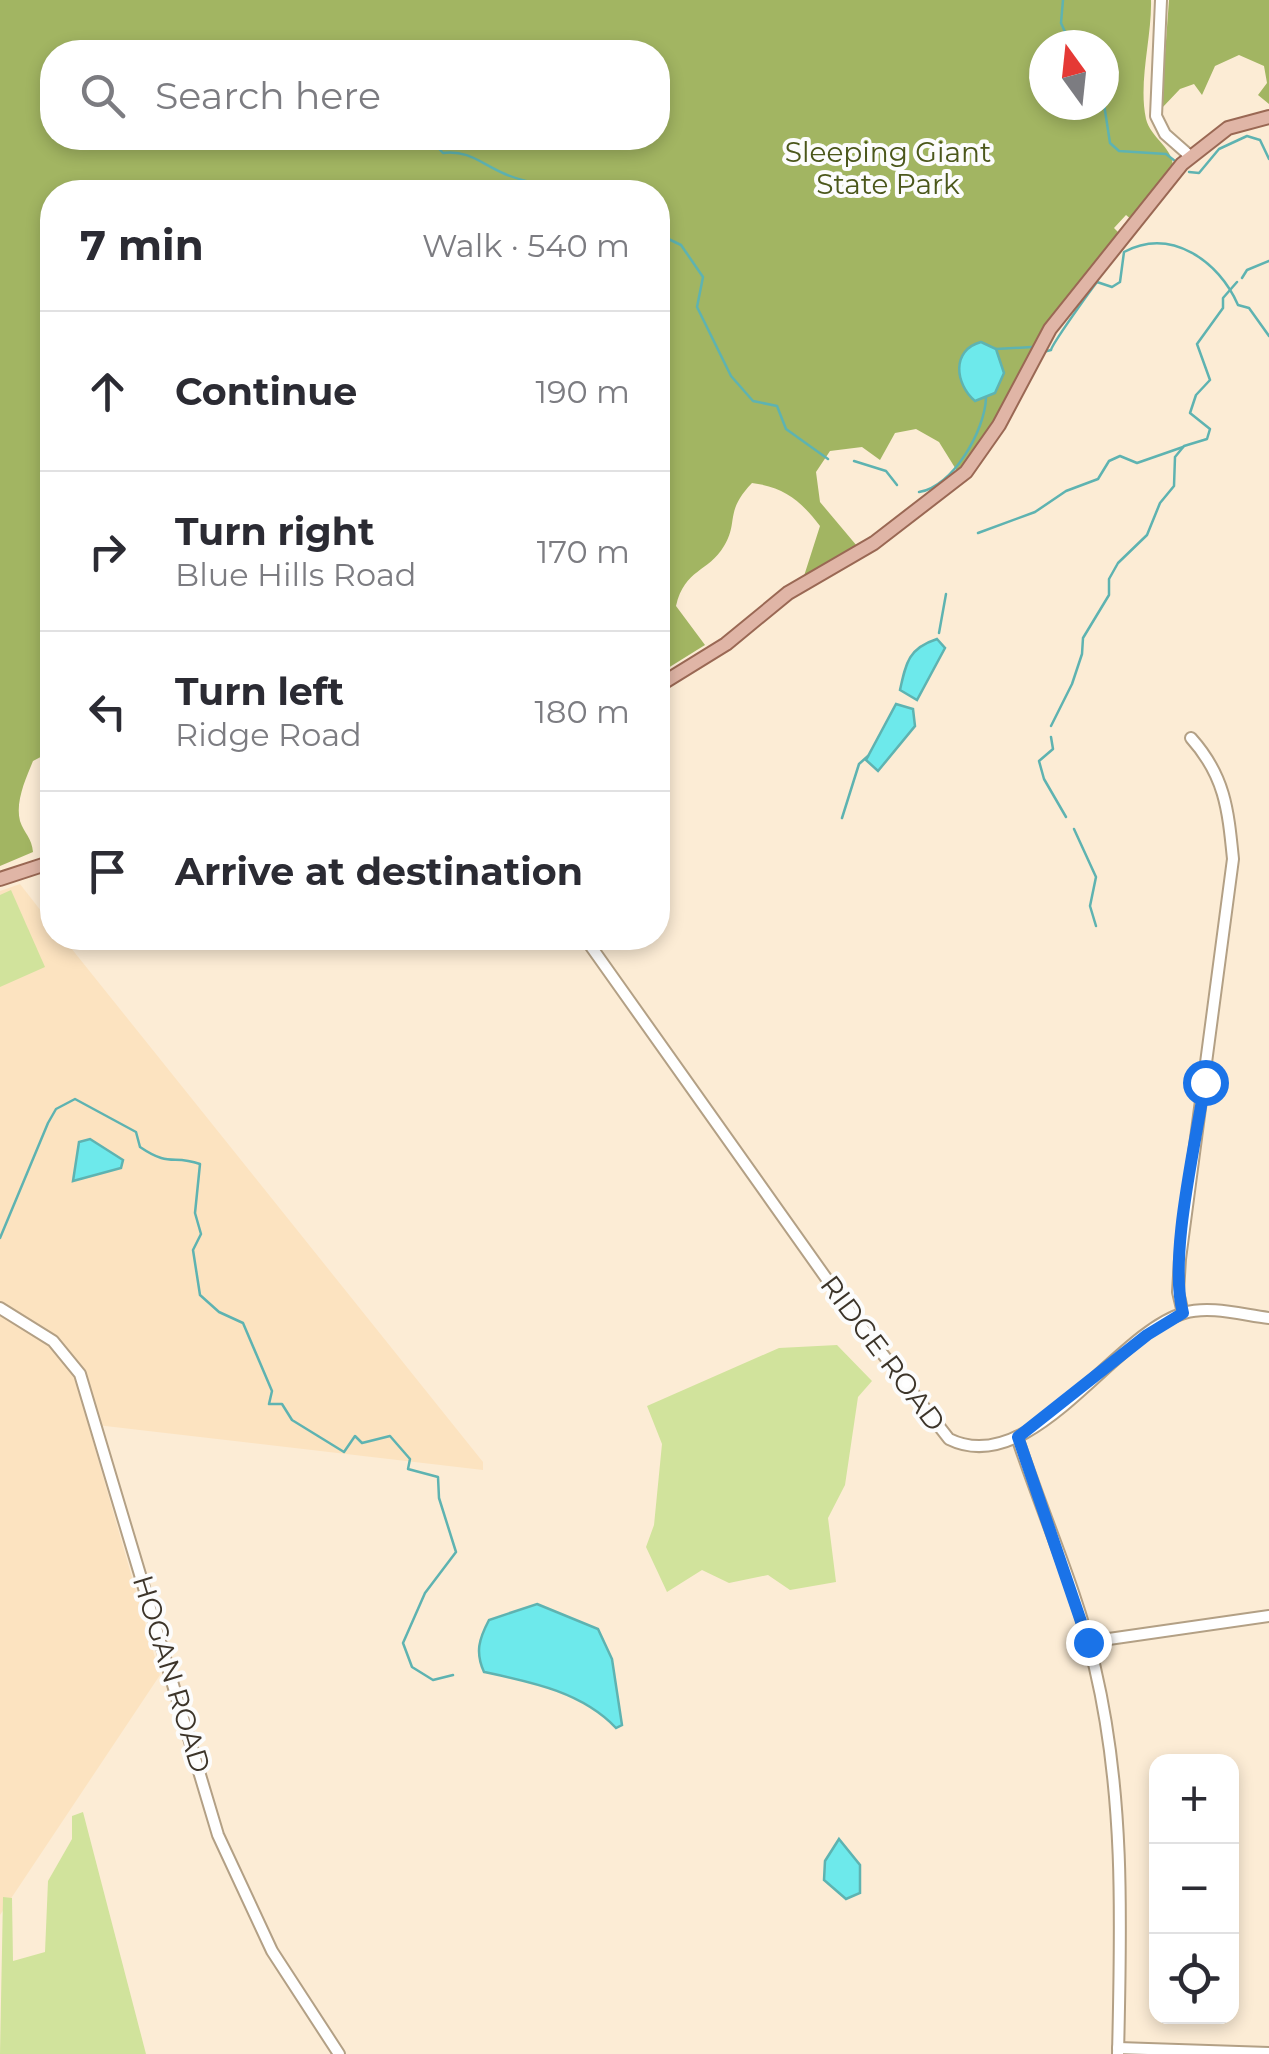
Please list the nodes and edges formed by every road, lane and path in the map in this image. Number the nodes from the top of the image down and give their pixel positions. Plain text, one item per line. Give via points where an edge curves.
1 (1161, 0) edge
2 (1269, 117) edge
3 (1190, 156) junction
4 (670, 679) edge
5 (1191, 738) dead end
6 (40, 866) edge
7 (0, 879) edge
8 (595, 950) edge
9 (0, 1308) edge
10 (1183, 1313) junction
11 (1269, 1318) edge
12 (1018, 1437) junction
13 (1269, 1616) edge
14 (1088, 1642) junction
15 (1118, 2051) edge
16 (339, 2054) edge
17 (1269, 2054) edge

1 - 3 street via 1156,116
2 - 3 main road via 1228,128
3 - 4 main road via 1050,330 966,472 874,543 788,594
5 - 10 street via 1213,762 1233,859 1180,1259
6 - 7 main road
8 - 12 street, RIDGE ROAD via 940,1432 967,1445
9 - 16 street, HOGAN ROAD via 53,1341 80,1374 218,1835 272,1951
10 - 11 street
10 - 12 street
12 - 14 street
13 - 14 street
14 - 15 street via 1120,1833
15 - 17 street

